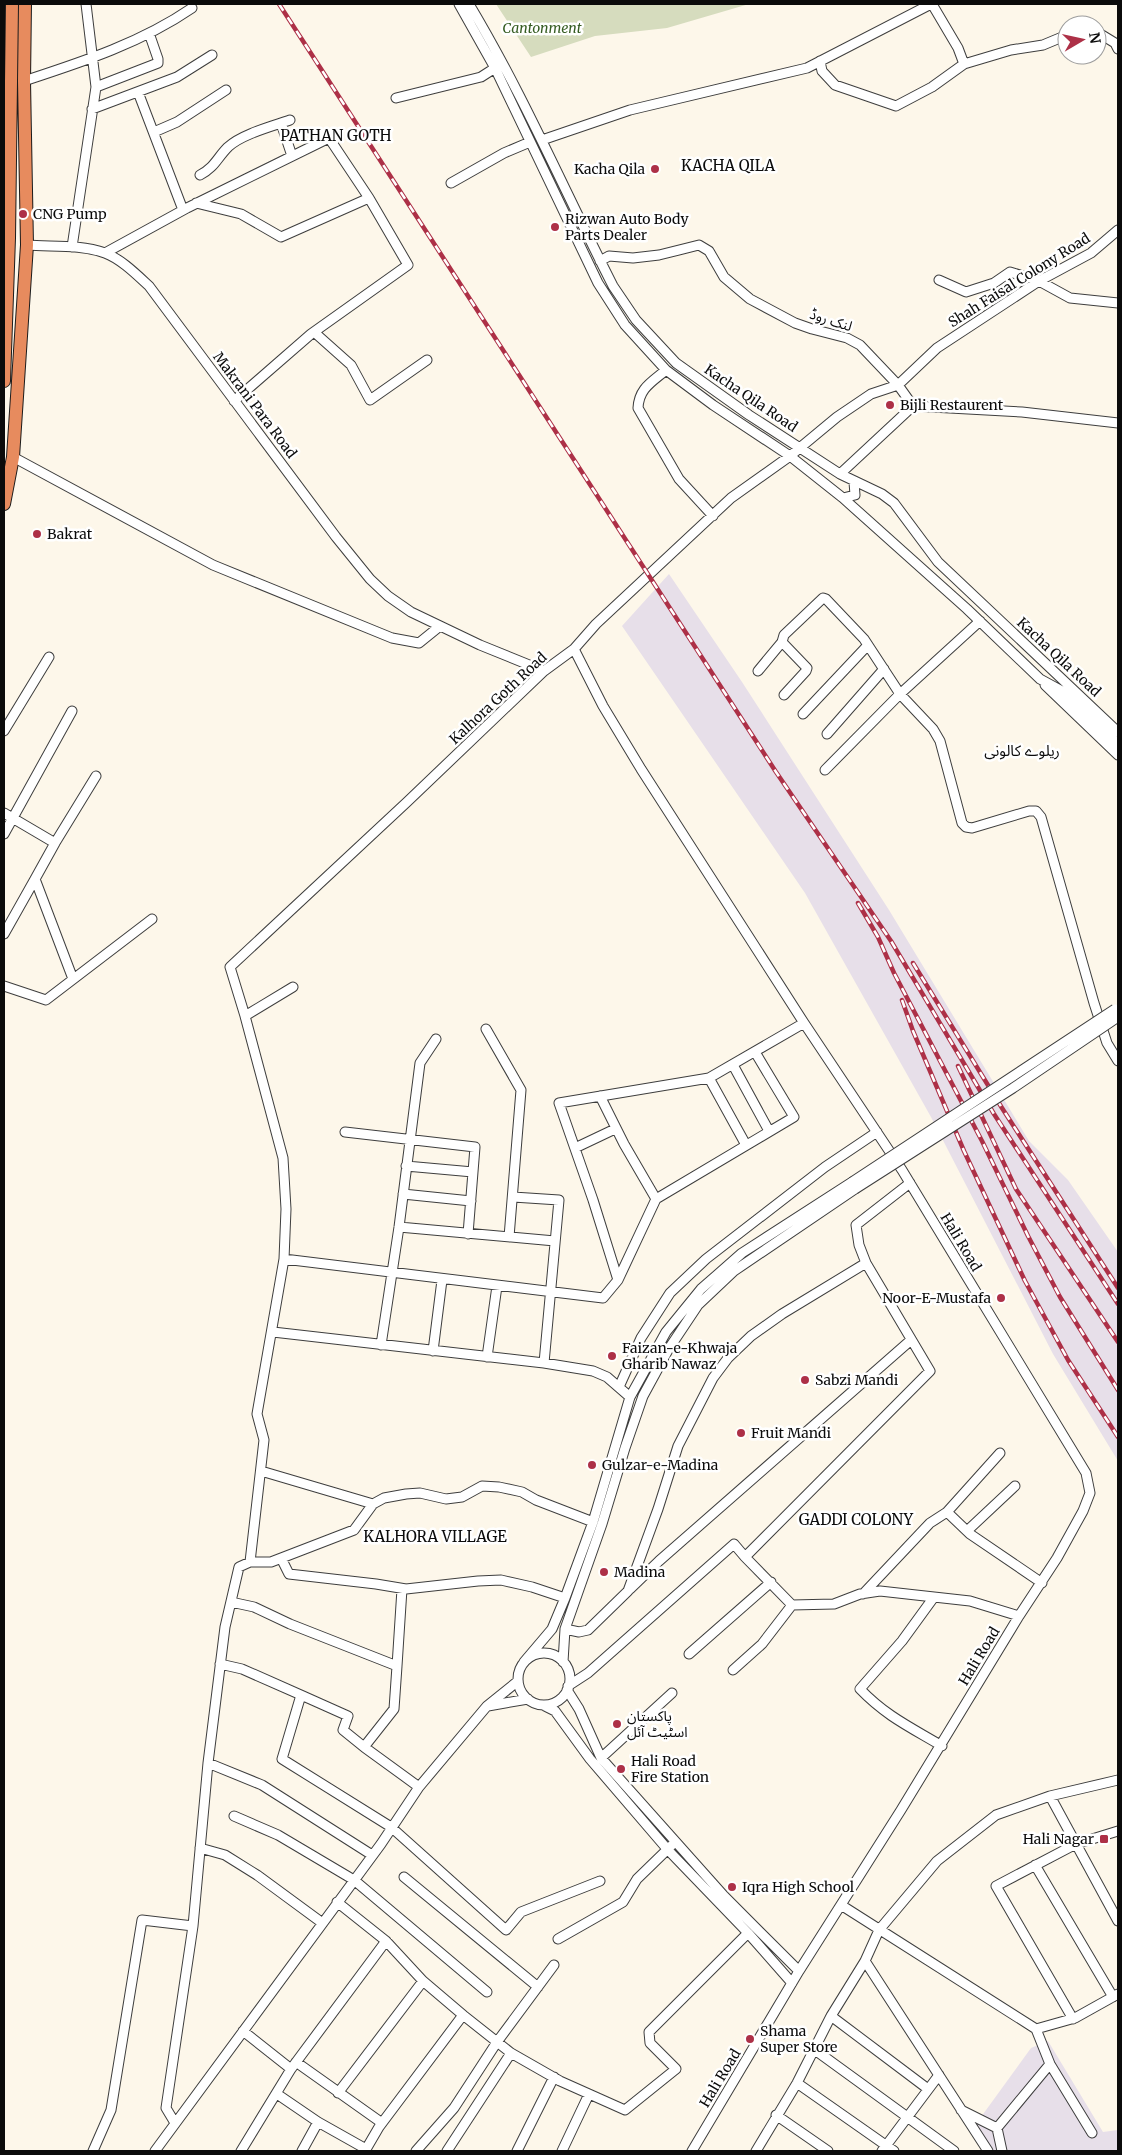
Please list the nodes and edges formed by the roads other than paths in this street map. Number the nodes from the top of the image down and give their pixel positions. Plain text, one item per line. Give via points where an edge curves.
1 (12, 4) edge
2 (25, 4) edge
3 (86, 4) edge
4 (459, 4) edge
5 (469, 4) edge
6 (932, 4) edge
7 (192, 8) dead end
8 (4, 12) edge
9 (149, 33) junction
10 (1107, 38) edge
11 (1057, 39) edge
12 (1118, 49) edge
13 (8, 55) edge
14 (212, 55) dead end
15 (94, 58) junction
16 (820, 61) junction
17 (964, 64) junction
18 (494, 68) junction
19 (24, 81) junction
20 (96, 87) junction
21 (226, 90) dead end
22 (138, 92) junction
23 (396, 98) dead end
24 (92, 109) junction
25 (290, 120) dead end
26 (281, 124) junction
27 (154, 132) junction
28 (542, 140) junction
29 (530, 142) junction
30 (292, 156) junction
31 (200, 175) dead end
32 (451, 183) dead end
33 (369, 198) junction
34 (196, 203) junction
35 (183, 210) junction
36 (1118, 230) edge
37 (27, 245) junction
38 (72, 247) junction
39 (105, 253) junction
40 (600, 260) junction
41 (940, 280) dead end
42 (1039, 281) junction
43 (1118, 303) edge
44 (314, 332) junction
45 (427, 360) dead end
46 (666, 370) junction
47 (4, 381) edge
48 (898, 385) junction
49 (234, 401) junction
50 (913, 406) junction
51 (1118, 424) edge
52 (800, 447) junction
53 (790, 456) junction
54 (13, 457) junction
55 (840, 474) junction
56 (854, 482) junction
57 (843, 498) junction
58 (4, 504) edge
59 (713, 516) junction
60 (980, 621) junction
61 (440, 626) junction
62 (782, 642) junction
63 (868, 645) junction
64 (574, 649) junction
65 (49, 657) dead end
66 (1048, 665) junction
67 (884, 669) junction
68 (544, 671) junction
69 (758, 671) dead end
70 (1040, 680) junction
71 (1062, 691) junction
72 (900, 694) junction
73 (784, 695) dead end
74 (72, 711) dead end
75 (803, 714) dead end
76 (4, 731) edge
77 (1118, 732) edge
78 (827, 734) dead end
79 (1118, 744) edge
80 (1118, 756) edge
81 (825, 770) dead end
82 (96, 776) dead end
83 (4, 813) edge
84 (13, 818) junction
85 (4, 834) edge
86 (55, 843) junction
87 (36, 879) junction
88 (152, 919) dead end
89 (4, 934) edge
90 (73, 979) junction
91 (4, 986) edge
92 (293, 988) dead end
93 (1117, 1011) edge
94 (246, 1016) junction
95 (804, 1023) junction
96 (486, 1029) dead end
97 (436, 1038) dead end
98 (755, 1052) junction
99 (1118, 1061) edge
100 (733, 1065) junction
101 (709, 1078) junction
102 (600, 1096) junction
103 (616, 1129) junction
104 (769, 1131) junction
105 (344, 1132) dead end
106 (877, 1132) junction
107 (410, 1140) junction
108 (746, 1145) junction
109 (575, 1148) junction
110 (406, 1166) junction
111 (473, 1172) junction
112 (910, 1183) junction
113 (854, 1186) junction
114 (403, 1194) junction
115 (513, 1197) junction
116 (656, 1199) junction
117 (471, 1201) junction
118 (399, 1227) junction
119 (468, 1234) junction
120 (508, 1237) junction
121 (555, 1241) junction
122 (284, 1259) junction
123 (866, 1263) junction
124 (392, 1273) junction
125 (442, 1280) junction
126 (618, 1280) junction
127 (497, 1286) junction
128 (550, 1292) junction
129 (272, 1332) junction
130 (911, 1340) junction
131 (381, 1345) junction
132 (433, 1351) junction
133 (487, 1357) junction
134 (544, 1363) junction
135 (619, 1386) junction
136 (630, 1397) junction
137 (1000, 1453) dead end
138 (261, 1471) junction
139 (1015, 1486) dead end
140 (373, 1504) junction
141 (947, 1512) junction
142 (593, 1522) junction
143 (967, 1531) junction
144 (745, 1557) junction
145 (281, 1558) junction
146 (250, 1562) junction
147 (771, 1582) junction
148 (1042, 1582) junction
149 (402, 1589) junction
150 (628, 1591) junction
151 (864, 1594) junction
152 (934, 1596) junction
153 (566, 1598) junction
154 (231, 1602) junction
155 (792, 1605) junction
156 (1019, 1616) junction
157 (565, 1629) junction
158 (689, 1654) dead end
159 (524, 1662) junction
160 (563, 1662) junction
161 (220, 1664) junction
162 (397, 1666) junction
163 (733, 1670) dead end
164 (518, 1681) junction
165 (568, 1688) junction
166 (672, 1693) dead end
167 (302, 1695) junction
168 (528, 1699) junction
169 (543, 1705) junction
170 (487, 1706) junction
171 (942, 1746) junction
172 (364, 1747) junction
173 (601, 1758) junction
174 (208, 1763) junction
175 (1118, 1780) edge
176 (419, 1787) junction
177 (1050, 1796) junction
178 (234, 1816) dead end
179 (392, 1827) junction
180 (1118, 1830) edge
181 (675, 1842) junction
182 (1076, 1844) junction
183 (200, 1848) junction
184 (668, 1850) junction
185 (372, 1855) junction
186 (1035, 1865) junction
187 (404, 1877) dead end
188 (354, 1880) junction
189 (600, 1881) dead end
190 (337, 1902) junction
191 (841, 1905) junction
192 (1118, 1921) edge
193 (321, 1922) junction
194 (193, 1926) junction
195 (879, 1930) junction
196 (748, 1933) junction
197 (558, 1939) dead end
198 (386, 1941) junction
199 (865, 1961) junction
200 (554, 1965) dead end
201 (799, 1971) junction
202 (423, 1981) junction
203 (792, 1983) junction
204 (538, 1987) junction
205 (487, 1992) dead end
206 (1115, 1995) edge
207 (463, 2015) junction
208 (831, 2016) junction
209 (1073, 2019) junction
210 (1036, 2029) junction
211 (243, 2030) junction
212 (498, 2042) junction
213 (815, 2050) junction
214 (511, 2053) junction
215 (1050, 2064) junction
216 (294, 2066) junction
217 (939, 2075) junction
218 (554, 2078) junction
219 (797, 2083) junction
220 (928, 2089) junction
221 (338, 2092) junction
222 (276, 2094) junction
223 (589, 2094) junction
224 (961, 2110) junction
225 (776, 2115) junction
226 (908, 2116) junction
227 (318, 2122) junction
228 (175, 2123) junction
229 (382, 2123) junction
230 (997, 2128) junction
231 (1092, 2133) dead end
232 (888, 2149) edge
233 (366, 2150) edge
234 (93, 2151) edge
235 (155, 2151) edge
236 (241, 2151) edge
237 (302, 2151) edge
238 (416, 2151) edge
239 (447, 2151) edge
240 (517, 2151) edge
241 (562, 2151) edge
242 (692, 2151) edge
243 (756, 2151) edge
244 (828, 2151) edge
245 (954, 2151) edge
246 (988, 2151) edge
247 (1002, 2151) edge

1 - 8 street
1 - 13 highway
2 - 19 highway
3 - 15 street
4 - 18 street, Kacha Qila Road
5 - 28 street, Kacha Qila Road
6 - 16 street
6 - 17 street
7 - 9 street
9 - 15 street
9 - 20 street via 158,63
10 - 12 street
11 - 17 street
13 - 47 highway via 9,238
14 - 22 street via 178,77
15 - 19 street
15 - 20 street
16 - 17 street via 822,71 836,85 896,106 932,87
16 - 28 street via 807,68 630,110
18 - 23 street via 481,77
18 - 29 street, Kacha Qila Road
19 - 37 highway
20 - 24 street
21 - 27 street
22 - 24 street
22 - 27 street
24 - 38 street
25 - 26 street
26 - 30 street
26 - 31 street via 228,146 215,165
27 - 35 street
28 - 40 street, Kacha Qila Road
29 - 32 street
29 - 46 street, Kacha Qila Road via 611,306
30 - 33 street via 330,138
30 - 34 street
33 - 34 street via 281,237 241,214
33 - 44 street via 408,264
34 - 35 street
35 - 39 street
36 - 42 street, Shah Faisal Colony Road via 1091,254
37 - 38 street, Makrani Para Road
37 - 54 highway
38 - 39 street, Makrani Para Road
39 - 49 street, Makrani Para Road via 149,286
40 - 48 street, لنک روڈ via 609,256 659,256 699,246 708,251 724,277 750,299 795,322 860,345
40 - 52 street, Kacha Qila Road via 624,304 676,363
41 - 42 street via 966,292 994,284 1010,272
42 - 43 street via 1070,298
42 - 48 street, Shah Faisal Colony Road via 937,348
44 - 45 street via 352,365 370,400
44 - 49 street
46 - 53 street, Kacha Qila Road
46 - 59 street via 643,390 638,408 680,480
48 - 50 street, لنک روڈ
48 - 52 street, Shah Faisal Colony Road via 871,394
49 - 61 street, Makrani Para Road via 370,579 396,601
50 - 51 street via 1022,412
50 - 55 street
52 - 53 street, Shah Faisal Colony Road
52 - 55 street, Kacha Qila Road
53 - 57 street, Kacha Qila Road
53 - 59 street, Kalhora Goth Road via 731,498
54 - 58 highway
54 - 61 street via 213,565 392,638 419,643
55 - 56 street, Kacha Qila Road
56 - 57 street via 855,495
56 - 66 street, Kacha Qila Road via 894,503 938,562
57 - 60 street, Kacha Qila Road
59 - 64 street, Kalhora Goth Road via 596,624
60 - 70 street, Kacha Qila Road
60 - 72 street
61 - 68 street, Makrani Para Road
62 - 63 street via 784,635 823,598
62 - 69 street
62 - 73 street via 807,668
63 - 67 street
63 - 75 street
64 - 68 street, Kalhora Goth Road
64 - 95 street, Hali Road via 641,769
65 - 76 street
66 - 71 street
66 - 77 street, Kacha Qila Road
67 - 72 street
67 - 78 street
68 - 94 street, Kalhora Goth Road via 230,967
70 - 71 street
70 - 80 street
71 - 79 street
72 - 81 street
72 - 99 street via 940,741 962,823 966,827 972,828 1029,810 1036,811 1041,817 1094,1003 1107,1043
74 - 84 street
82 - 86 street
83 - 84 street
84 - 85 street
84 - 86 street
86 - 87 street
87 - 89 street
87 - 90 street
88 - 90 street
90 - 91 street via 46,1000
92 - 94 street
93 - 113 street, bridge
94 - 122 street via 283,1158
95 - 98 street
95 - 106 street, Hali Road
96 - 115 street via 521,1090
97 - 107 street via 420,1063
98 - 100 street
98 - 104 street via 794,1117
100 - 101 street
100 - 104 street
101 - 102 street
101 - 108 street
102 - 103 street
102 - 109 street via 559,1103
103 - 109 street
103 - 116 street
104 - 108 street
105 - 107 street
106 - 112 street, Hali Road
106 - 135 street via 825,1167 713,1254 670,1293 642,1338
107 - 110 street
107 - 111 street via 475,1147
108 - 116 street
109 - 126 street
110 - 111 street
110 - 114 street
111 - 117 street
112 - 123 street via 856,1225
112 - 148 street, Hali Road via 1086,1473 1090,1493 1083,1511
113 - 136 street via 742,1253 701,1289 666,1332
113 - 157 street via 734,1271 698,1305 668,1350 643,1396
114 - 117 street
114 - 118 street
115 - 120 street
115 - 121 street via 559,1200
116 - 126 street
117 - 119 street
118 - 119 street
118 - 124 street
119 - 120 street
120 - 121 street
121 - 128 street
122 - 124 street
122 - 129 street
123 - 130 street
123 - 150 street via 782,1314 751,1336 728,1358 678,1446
124 - 125 street
124 - 131 street
125 - 127 street
125 - 132 street
126 - 128 street via 603,1298
127 - 128 street
127 - 133 street
128 - 134 street
129 - 131 street
129 - 138 street via 257,1414 264,1440
130 - 144 street via 930,1371
130 - 150 street
131 - 132 street
132 - 133 street
133 - 134 street
134 - 135 street via 593,1371
135 - 136 street
136 - 142 street
137 - 141 street
138 - 140 street
138 - 146 street
139 - 143 street
140 - 142 street via 384,1498 406,1494 420,1493 446,1499 462,1497 482,1486 522,1492
140 - 145 street via 354,1530
141 - 143 street
141 - 151 street via 930,1523
142 - 153 street
143 - 148 street
144 - 147 street
144 - 165 street via 734,1544 588,1674
145 - 146 street via 271,1562
145 - 149 street via 290,1574
146 - 154 street via 238,1567
147 - 155 street
147 - 158 street
148 - 156 street, Hali Road
149 - 153 street via 501,1580
149 - 162 street
150 - 157 street via 588,1630
151 - 152 street via 880,1591
151 - 155 street via 834,1604
152 - 156 street via 970,1601
152 - 171 street via 902,1641 860,1689 894,1719
153 - 159 street via 552,1629
154 - 161 street
154 - 162 street via 254,1607
155 - 163 street via 762,1644
156 - 171 street, Hali Road
157 - 160 street
159 - 160 street via 540,1653 549,1653
159 - 164 street
160 - 165 street via 568,1669
161 - 167 street via 242,1669
161 - 174 street
162 - 172 street via 394,1709
164 - 168 street
164 - 170 street
165 - 169 street via 559,1699
165 - 173 street
166 - 173 street
167 - 172 street via 348,1716 343,1730
167 - 179 street via 282,1759
168 - 169 street
168 - 170 street
169 - 184 street via 555,1710 590,1759
170 - 176 street
171 - 191 street, Hali Road
172 - 176 street
173 - 181 street
174 - 183 street
174 - 185 street via 262,1785
175 - 177 street
176 - 179 street
177 - 182 street
177 - 195 street via 996,1815 974,1832 937,1861
178 - 188 street via 278,1835
179 - 185 street
179 - 189 street via 506,1930 521,1912
180 - 182 street
181 - 184 street
181 - 201 street
182 - 186 street
182 - 192 street
183 - 193 street via 225,1855
183 - 194 street
184 - 196 street
184 - 197 street via 637,1879 623,1902
185 - 188 street
186 - 206 street
186 - 209 street via 996,1886
187 - 204 street
188 - 190 street
188 - 205 street
190 - 193 street
190 - 198 street
191 - 195 street
191 - 201 street, Hali Road
193 - 211 street
194 - 228 street via 166,2108
194 - 234 street via 142,1920 112,2110
195 - 199 street
195 - 210 street
196 - 203 street
196 - 223 street via 648,2032 650,2043 676,2069 625,2110
198 - 202 street
198 - 216 street
199 - 208 street
199 - 217 street
200 - 204 street
201 - 203 street, Hali Road
202 - 207 street
202 - 221 street
203 - 242 street, Hali Road
204 - 212 street
206 - 209 street
207 - 212 street
207 - 229 street
208 - 213 street
208 - 220 street
209 - 210 street
210 - 215 street
211 - 216 street
211 - 228 street
212 - 214 street
212 - 238 street via 454,2108
213 - 219 street
213 - 226 street
214 - 218 street
214 - 239 street
215 - 230 street
215 - 231 street
216 - 221 street
216 - 222 street
217 - 220 street
217 - 224 street
218 - 223 street
218 - 240 street
219 - 225 street
219 - 232 street
220 - 226 street
221 - 229 street
222 - 227 street
222 - 236 street
223 - 241 street
224 - 230 street
224 - 246 street
225 - 243 street
225 - 244 street
226 - 232 street
226 - 245 street
227 - 233 street
227 - 237 street
228 - 235 street
229 - 233 street
230 - 247 street

